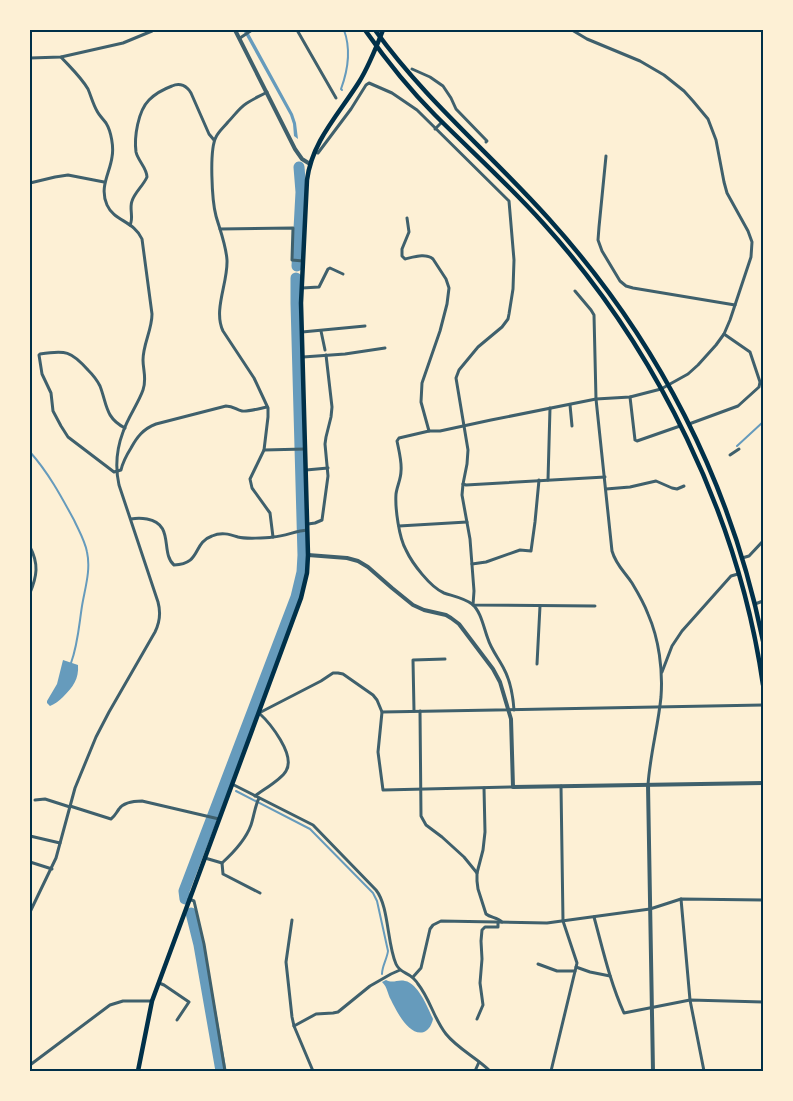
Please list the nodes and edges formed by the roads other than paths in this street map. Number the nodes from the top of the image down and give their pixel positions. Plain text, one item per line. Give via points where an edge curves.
1 (152, 30) edge
2 (236, 30) edge
3 (297, 30) edge
4 (365, 30) edge
5 (375, 30) edge
6 (383, 30) edge
7 (572, 30) edge
8 (251, 31) edge
9 (380, 36) junction
10 (240, 38) junction
11 (376, 46) junction
12 (61, 57) junction
13 (30, 58) edge
14 (412, 69) dead end
15 (267, 92) junction
16 (336, 98) dead end
17 (456, 109) junction
18 (448, 116) junction
19 (442, 122) junction
20 (435, 128) junction
21 (214, 140) junction
22 (486, 142) dead end
23 (315, 152) junction
24 (606, 156) dead end
25 (310, 164) junction
26 (104, 182) junction
27 (30, 183) edge
28 (406, 218) dead end
29 (130, 225) junction
30 (220, 229) junction
31 (299, 261) junction
32 (343, 274) dead end
33 (301, 288) junction
34 (575, 291) dead end
35 (735, 305) junction
36 (365, 326) dead end
37 (321, 331) junction
38 (302, 332) junction
39 (724, 334) junction
40 (384, 348) dead end
41 (325, 350) dead end
42 (326, 355) junction
43 (303, 357) junction
44 (669, 386) junction
45 (661, 389) junction
46 (630, 397) junction
47 (596, 399) junction
48 (570, 404) junction
49 (267, 407) junction
50 (550, 408) junction
51 (690, 424) junction
52 (464, 426) junction
53 (572, 426) dead end
54 (680, 426) junction
55 (125, 428) junction
56 (429, 431) junction
57 (302, 449) junction
58 (739, 449) dead end
59 (264, 450) junction
60 (730, 455) dead end
61 (328, 468) junction
62 (306, 470) junction
63 (116, 472) junction
64 (605, 476) junction
65 (539, 480) junction
66 (548, 480) junction
67 (463, 484) junction
68 (684, 486) dead end
69 (606, 489) junction
70 (131, 519) junction
71 (467, 522) junction
72 (308, 524) junction
73 (400, 526) junction
74 (304, 530) junction
75 (273, 537) junction
76 (763, 540) edge
77 (30, 547) edge
78 (308, 555) junction
79 (742, 558) junction
80 (472, 564) junction
81 (738, 574) junction
82 (30, 593) edge
83 (763, 602) edge
84 (755, 604) junction
85 (473, 605) junction
86 (540, 606) junction
87 (595, 606) dead end
88 (763, 641) edge
89 (445, 659) dead end
90 (537, 664) dead end
91 (661, 674) junction
92 (763, 685) edge
93 (763, 705) edge
94 (660, 707) junction
95 (511, 710) junction
96 (414, 711) junction
97 (420, 711) junction
98 (382, 712) junction
99 (259, 713) junction
100 (763, 783) edge
101 (232, 784) junction
102 (648, 785) junction
103 (561, 786) junction
104 (513, 787) junction
105 (484, 788) junction
106 (421, 789) junction
107 (257, 799) junction
108 (35, 800) dead end
109 (70, 807) junction
110 (218, 818) junction
111 (30, 836) edge
112 (60, 843) junction
113 (205, 858) junction
114 (30, 862) edge
115 (222, 863) junction
116 (52, 869) junction
117 (477, 873) junction
118 (260, 893) dead end
119 (681, 899) junction
120 (190, 900) junction
121 (763, 900) edge
122 (650, 909) junction
123 (30, 912) edge
124 (594, 917) junction
125 (292, 920) dead end
126 (563, 921) junction
127 (500, 922) junction
128 (538, 964) dead end
129 (576, 969) junction
130 (400, 970) junction
131 (610, 976) junction
132 (413, 978) junction
133 (159, 983) junction
134 (690, 1000) junction
135 (152, 1001) junction
136 (763, 1002) edge
137 (652, 1007) junction
138 (476, 1019) dead end
139 (177, 1020) dead end
140 (294, 1026) junction
141 (479, 1062) junction
142 (30, 1065) edge
143 (138, 1071) edge
144 (225, 1071) edge
145 (313, 1071) edge
146 (475, 1071) edge
147 (490, 1071) edge
148 (551, 1071) edge
149 (653, 1071) edge
150 (704, 1071) edge

1 - 12 street via 124,42
2 - 10 street
3 - 16 street
4 - 11 main road
5 - 9 main road
6 - 9 main road
7 - 35 street via 664,75 693,100 708,119 716,140 727,193 752,242 751,257
8 - 10 street
9 - 11 main road
9 - 18 main road
10 - 15 street
11 - 19 main road
11 - 23 main road via 366,70
12 - 13 street
12 - 26 street via 87,88 109,129 112,156
14 - 17 street via 443,86
15 - 21 street via 241,107
15 - 25 street via 295,150
17 - 18 street
17 - 22 street
18 - 44 main road via 579,254 629,320
19 - 20 street
19 - 45 main road via 523,202 574,259 619,321
20 - 23 street via 401,98 369,83 318,153
20 - 52 street via 509,201 514,260 508,319 478,347 457,374
21 - 29 street via 185,85 175,84 146,103 136,134 136,152 147,177 131,202
21 - 30 street via 212,191
23 - 25 main road
24 - 35 street via 598,240 620,281 633,288
25 - 31 main road
26 - 27 street via 68,175
26 - 29 street via 105,199 110,210
28 - 56 street via 409,232 402,256 405,259 431,257 449,288 440,331 422,382 422,408
29 - 55 street via 142,239 152,320 143,358 144,387
30 - 31 street via 292,228 292,260
30 - 49 street via 227,263 220,323 254,378
31 - 33 main road
32 - 33 street via 330,268 319,287
33 - 38 main road
34 - 47 street via 594,315
35 - 39 street
36 - 37 street
37 - 38 street
37 - 41 street
38 - 43 main road
39 - 44 street via 698,365
39 - 51 street via 750,352 760,384 738,406
40 - 42 street
42 - 43 street
42 - 61 street via 332,407 325,444
43 - 57 main road
44 - 45 street
44 - 51 main road
45 - 46 street
45 - 54 main road
46 - 47 street
46 - 54 street via 635,440
47 - 48 street
47 - 64 street
48 - 50 street
48 - 53 street
49 - 59 street
49 - 63 street via 241,411 226,406 149,426 138,436 124,458 121,470
50 - 52 street
50 - 66 street
51 - 79 main road
52 - 56 street
52 - 67 street via 468,464
54 - 81 main road via 714,502
55 - 63 street
55 - 63 street via 112,419 98,382 78,359 63,352 40,354 53,411 68,437
56 - 73 street via 397,441 401,471 396,494
57 - 59 street
57 - 62 main road
58 - 60 street
59 - 75 street via 251,475 250,484 270,513
61 - 62 street
61 - 72 street via 322,520
62 - 72 main road
63 - 70 street
64 - 66 street
64 - 69 street
65 - 66 street
65 - 67 street
65 - 80 street via 531,551 520,550
67 - 71 street
68 - 69 street via 676,489 656,481
69 - 91 street via 613,555 648,614 657,642
70 - 75 street via 150,520 161,527 174,565 191,560 200,543 213,535
70 - 109 street via 160,608 160,620 96,737
71 - 73 street
71 - 80 street
72 - 74 main road
73 - 85 street via 406,552 434,586
74 - 75 street
74 - 78 main road
76 - 79 street via 749,556
77 - 82 street via 36,570
78 - 95 street via 358,561 413,605 455,620 496,673
78 - 99 main road via 303,592
79 - 84 main road
80 - 85 street
81 - 91 street via 732,576 682,631
81 - 92 main road
83 - 84 street
84 - 88 main road
85 - 86 street
85 - 95 street via 509,679
86 - 87 street
86 - 90 street
89 - 96 street via 413,660
91 - 94 street
93 - 94 street
94 - 95 street
94 - 102 street
95 - 97 street
95 - 104 street
96 - 97 street
96 - 98 street
97 - 106 street
98 - 99 street via 373,695 338,673
98 - 106 street via 378,752 383,790
99 - 101 main road
99 - 107 street via 279,738 289,764 284,774
100 - 102 street
101 - 107 street
101 - 110 main road
102 - 103 street
102 - 122 street
103 - 104 street
103 - 126 street
104 - 105 street
105 - 106 street
105 - 117 street via 485,832
106 - 117 street via 421,816 426,825 464,856
107 - 115 street via 247,833
107 - 130 street via 313,825 376,890 382,899 394,958
108 - 109 street via 45,799
109 - 110 street via 109,819 114,818 126,803 142,801
109 - 112 street
110 - 113 main road
111 - 112 street
112 - 116 street
113 - 115 street
113 - 120 main road
114 - 116 street
115 - 118 street via 223,874
116 - 123 street
117 - 127 street via 486,914
119 - 121 street
119 - 122 street
119 - 134 street
120 - 133 main road
120 - 144 street via 194,901 202,936
122 - 124 street
122 - 137 street
124 - 126 street
124 - 131 street
125 - 140 street via 286,963
126 - 127 street
126 - 129 street via 577,963
127 - 132 street via 436,922 428,933 421,968
127 - 138 street via 498,927 487,926 482,930 480,983 483,1000
128 - 129 street via 557,971
129 - 131 street
129 - 148 street
130 - 132 street
130 - 140 street via 370,986 338,1012 316,1014
131 - 137 street via 624,1012
132 - 141 street via 447,1035
133 - 135 main road
133 - 139 street via 189,1002
134 - 136 street
134 - 137 street
134 - 150 street
135 - 142 street via 123,1001 110,1005
135 - 143 main road
137 - 149 street
140 - 145 street
141 - 146 street
141 - 147 street

